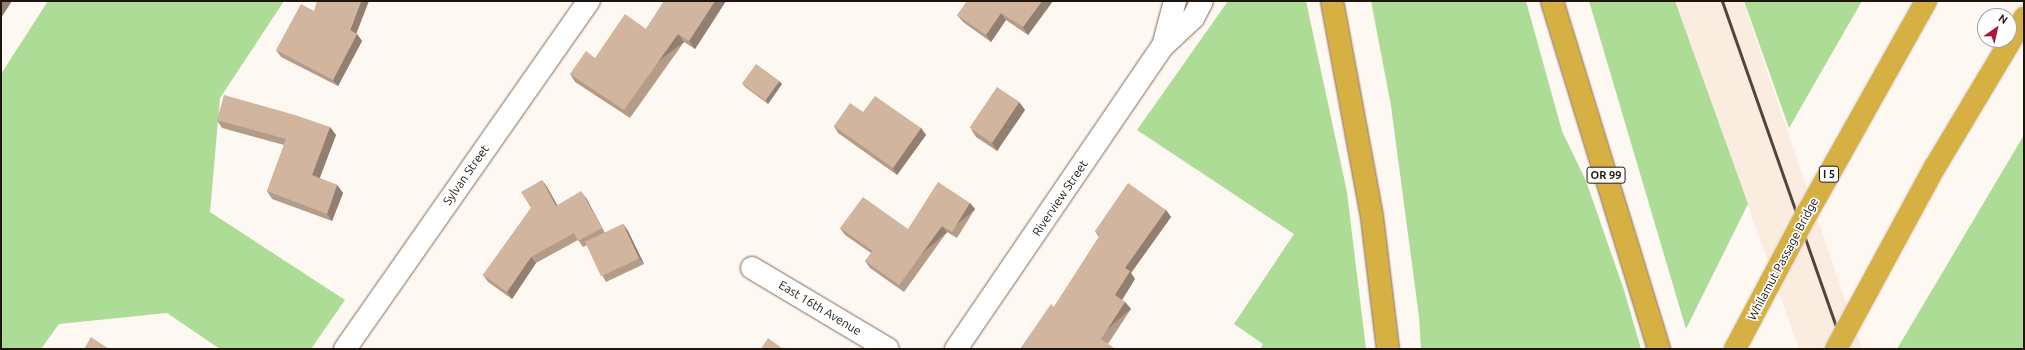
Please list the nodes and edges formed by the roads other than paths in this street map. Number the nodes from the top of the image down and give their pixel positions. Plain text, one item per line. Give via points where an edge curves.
1 (589, 1) edge
2 (1175, 1) edge
3 (1202, 1) edge
4 (1332, 1) edge
5 (1552, 1) edge
6 (1926, 1) edge
7 (2024, 18) edge
8 (1164, 46) junction
9 (752, 268) dead end
10 (345, 349) edge
11 (888, 349) edge
12 (956, 349) edge
13 (1388, 349) edge
14 (1659, 349) edge
15 (1735, 349) edge
16 (1836, 349) edge

1 - 10 street, Sylvan Street
2 - 8 street, Riverview Street
3 - 8 street, Riverview Street via 1193,18
4 - 13 highway via 1372,217
5 - 14 highway, OR 99
6 - 15 highway, Whilamut Passage Bridge / I 5, bridge via 1809,210
7 - 16 highway, bridge via 1935,167
8 - 12 street, Riverview Street
9 - 11 street, East 16th Avenue

